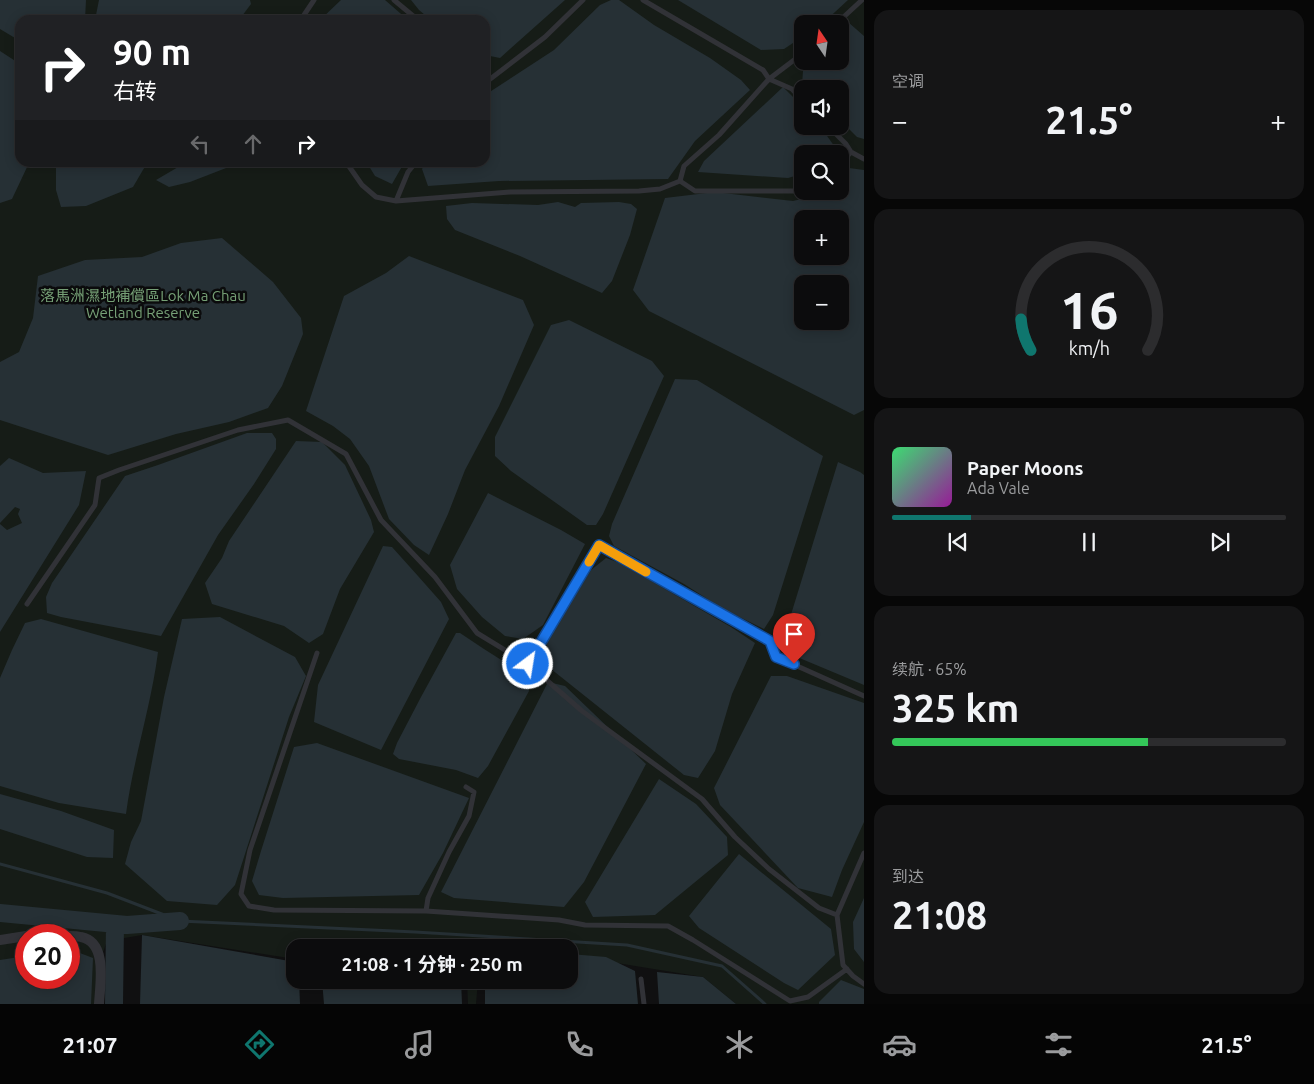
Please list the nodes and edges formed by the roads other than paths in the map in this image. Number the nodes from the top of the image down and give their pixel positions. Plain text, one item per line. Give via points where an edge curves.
1 (314, 0) edge
2 (394, 0) edge
3 (583, 0) edge
4 (643, 0) edge
5 (862, 0) edge
6 (304, 15) edge
7 (412, 15) edge
8 (846, 15) edge
9 (794, 60) edge
10 (490, 79) edge
11 (768, 80) junction
12 (794, 90) edge
13 (837, 135) edge
14 (851, 152) junction
15 (849, 154) edge
16 (864, 159) edge
17 (349, 167) edge
18 (412, 167) edge
19 (680, 182) junction
20 (794, 191) edge
21 (396, 201) junction
22 (27, 604) dead end
23 (317, 653) dead end
24 (528, 664) junction
25 (864, 696) edge
26 (466, 787) dead end
27 (864, 853) edge
28 (426, 911) junction
29 (837, 915) junction
30 (80, 937) edge
31 (15, 938) edge
32 (0, 940) edge
33 (847, 968) junction
34 (641, 979) dead end
35 (864, 984) edge
36 (99, 1004) edge
37 (644, 1004) edge

1 - 6 lane
2 - 7 lane
3 - 10 lane via 545,37
4 - 11 lane via 763,70
5 - 8 lane
9 - 11 lane
11 - 12 lane
11 - 19 lane via 719,135 684,166
13 - 14 lane
14 - 15 lane
14 - 16 lane
17 - 21 lane via 362,185 376,197
18 - 21 lane
19 - 20 lane via 695,191
19 - 21 lane via 660,189 638,191 510,192
22 - 24 lane via 95,505 99,478 238,430 288,420 346,454 380,520 435,577 477,633
23 - 28 lane via 250,850 241,894 249,906 274,910
24 - 25 lane via 599,545 770,641 776,657
24 - 29 lane via 582,711 702,799 769,869 819,908
26 - 28 lane via 474,792 469,816 428,898
27 - 29 lane
28 - 33 lane via 585,924 668,926 790,1001 808,997
29 - 33 lane via 843,965
30 - 36 street via 90,941 99,954
31 - 32 street
33 - 35 lane
34 - 37 lane

